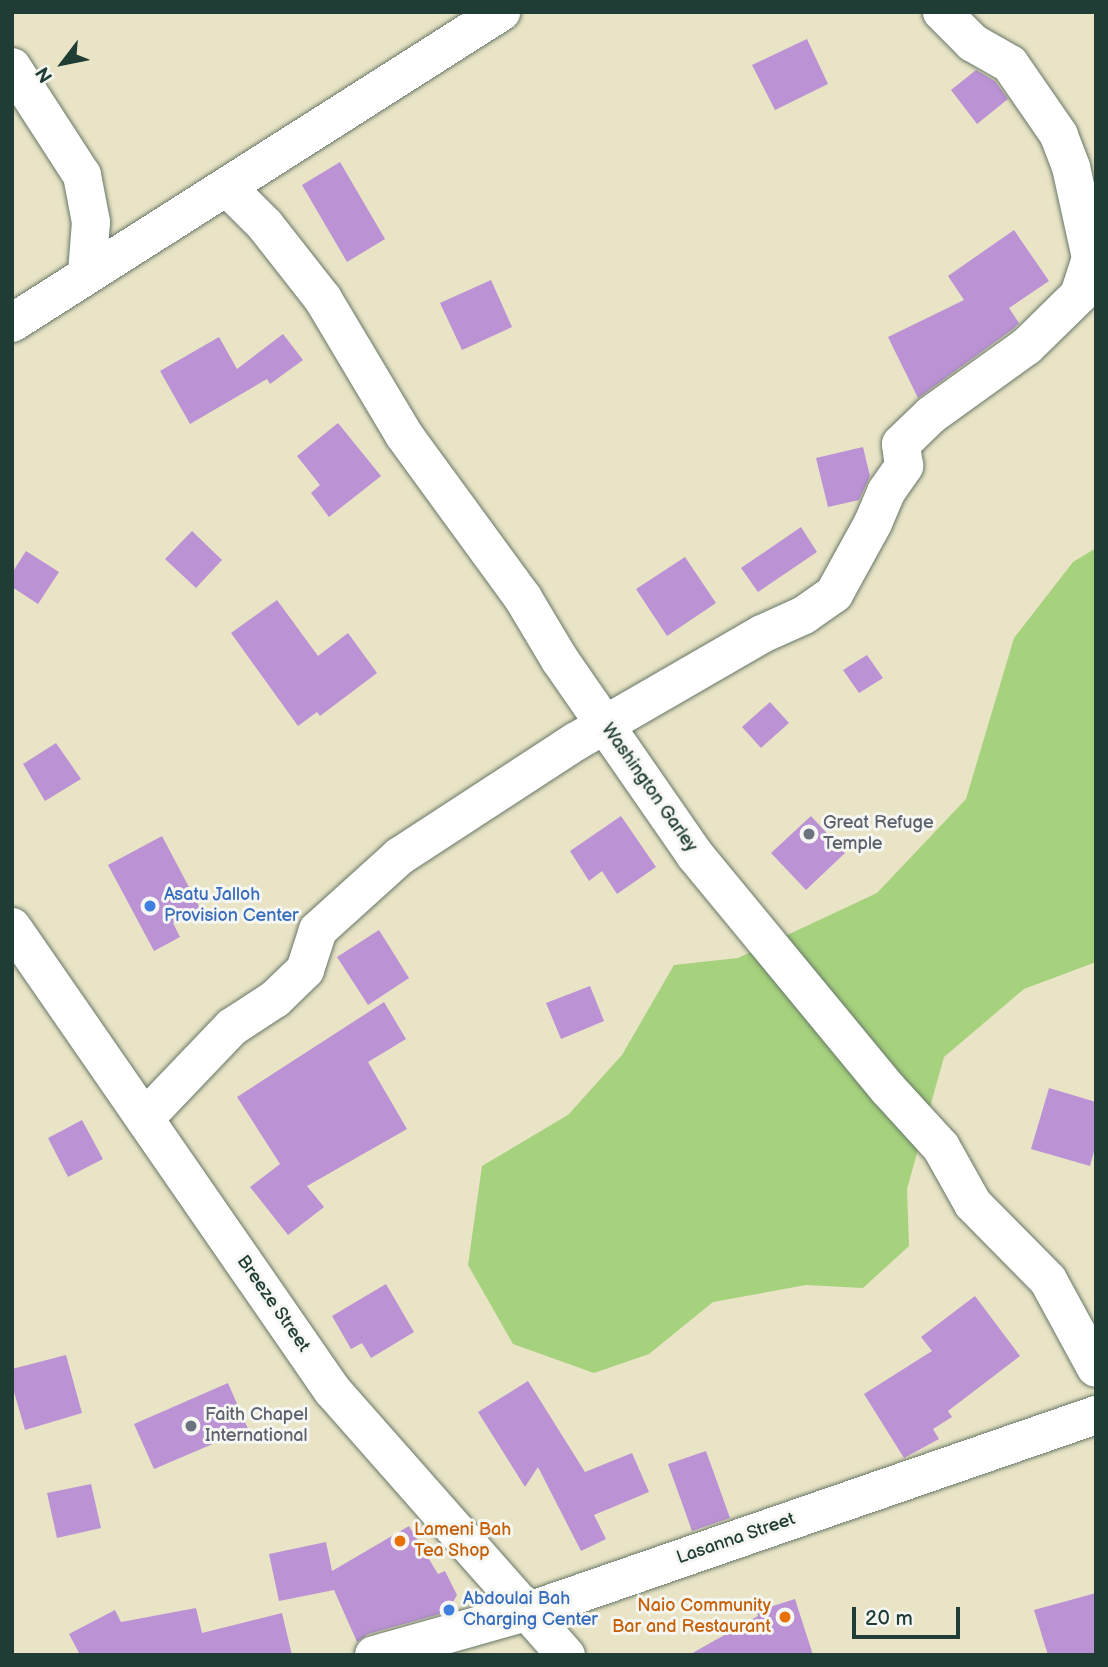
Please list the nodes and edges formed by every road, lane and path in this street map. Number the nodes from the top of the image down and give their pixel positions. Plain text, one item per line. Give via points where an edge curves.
1 (501, 12) edge
2 (942, 12) edge
3 (12, 67) edge
4 (228, 187) junction
5 (87, 273) junction
6 (12, 323) edge
7 (605, 724) junction
8 (12, 927) edge
9 (145, 1118) junction
10 (1096, 1368) edge
11 (1096, 1415) edge
12 (529, 1611) junction
13 (374, 1655) edge
14 (566, 1655) edge

1 - 4 street
2 - 7 street via 973,43 1010,64 1059,135 1071,167 1091,258 1079,295 1027,346 931,415 901,444 904,466 834,594
3 - 5 street via 82,174 91,222
4 - 5 street
4 - 7 street, Washington Garley via 265,225 323,299 404,435 523,598
5 - 6 street
7 - 9 street via 377,874 318,930 305,970 275,999 232,1027
7 - 10 street, Washington Garley via 695,855 941,1147 973,1204 1048,1280
8 - 9 street, Breeze Street
9 - 12 street, Breeze Street via 332,1390
11 - 12 street, Lasanna Street
12 - 13 street, Lasanna Street
12 - 14 street, Breeze Street

